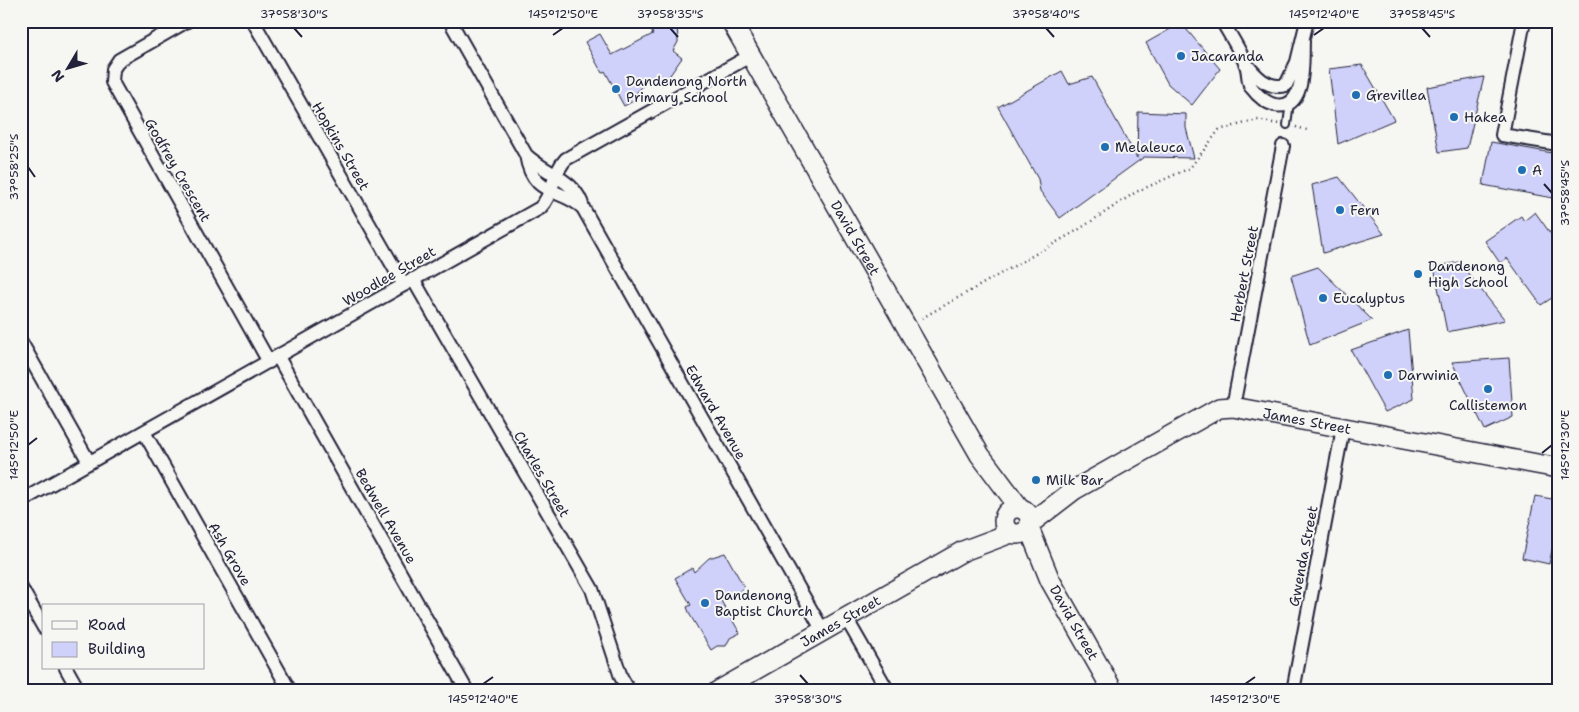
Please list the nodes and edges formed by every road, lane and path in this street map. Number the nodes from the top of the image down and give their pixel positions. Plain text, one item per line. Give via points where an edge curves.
1 (187, 21) edge
2 (253, 21) edge
3 (450, 21) edge
4 (731, 21) edge
5 (1222, 21) edge
6 (1307, 21) edge
7 (1524, 21) edge
8 (1303, 41) junction
9 (750, 56) junction
10 (1243, 58) junction
11 (1286, 86) junction
12 (1290, 102) junction
13 (1256, 120) dead end
14 (1287, 125) dead end
15 (1558, 144) edge
16 (1283, 146) dead end
17 (526, 155) junction
18 (556, 176) junction
19 (550, 192) junction
20 (583, 208) junction
21 (408, 282) junction
22 (922, 318) dead end
23 (21, 342) edge
24 (273, 359) junction
25 (1233, 407) junction
26 (1343, 428) junction
27 (144, 432) junction
28 (90, 462) junction
29 (1558, 468) edge
30 (21, 501) edge
31 (1017, 521) junction
32 (21, 588) edge
33 (846, 618) junction
34 (42, 625) edge
35 (823, 631) junction
36 (67, 670) edge
37 (79, 691) edge
38 (290, 691) edge
39 (467, 691) edge
40 (629, 691) edge
41 (718, 691) edge
42 (888, 691) edge
43 (1113, 691) edge
44 (1293, 691) edge

1 - 24 street, Godfrey Crescent via 119,60 113,69 112,82
2 - 21 street, Hopkins Street
3 - 17 street, Edward Avenue
4 - 9 street, David Street
5 - 10 street
6 - 8 street
7 - 15 street via 1502,135
8 - 11 street
8 - 12 street via 1300,86
9 - 18 street, Woodlee Street via 566,159
9 - 31 street, David Street
10 - 11 street via 1266,84
10 - 12 street via 1249,82 1261,97 1275,104
11 - 12 street
12 - 14 lane
13 - 22 path via 1219,130 1190,168 1136,192 1078,230
16 - 25 street, Herbert Street
17 - 18 street, Edward Avenue
17 - 19 street, Edward Avenue via 535,178
18 - 19 street, Woodlee Street
18 - 20 street, Edward Avenue via 577,192
19 - 20 street, Edward Avenue
19 - 21 street, Woodlee Street via 540,208
20 - 35 street, Edward Avenue
21 - 24 street, Woodlee Street
21 - 40 street, Charles Street via 592,589 621,677
23 - 28 street
24 - 27 street, Woodlee Street
24 - 39 street, Bedwell Avenue
25 - 26 street, James Street
25 - 31 street, James Street via 1218,408
26 - 29 street, James Street
26 - 44 street, Gwenda Street
27 - 28 street, Woodlee Street
27 - 38 street, Ash Grove
28 - 30 street, Woodlee Street
31 - 33 street, James Street
31 - 43 street, David Street
32 - 34 street
33 - 35 street, James Street
33 - 42 street
35 - 41 street, James Street
36 - 37 street

